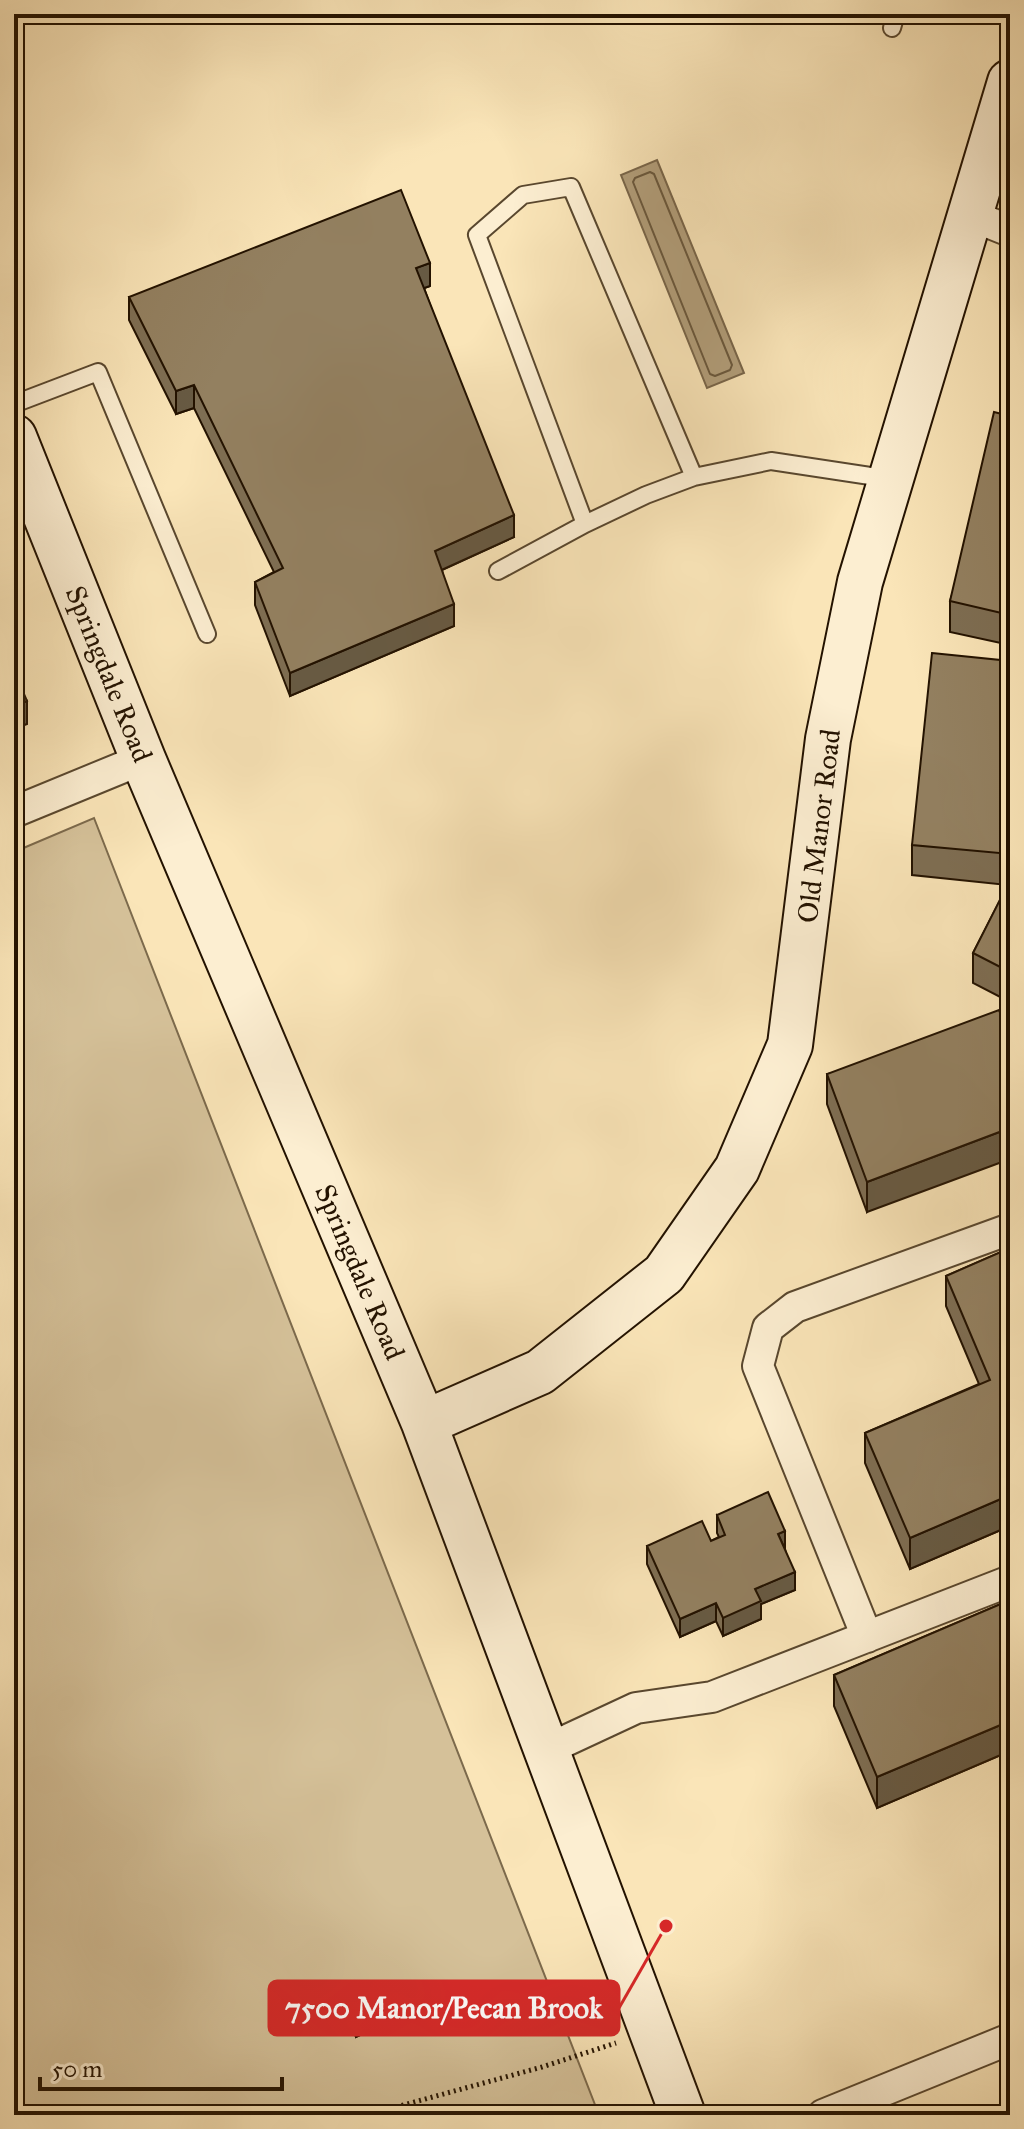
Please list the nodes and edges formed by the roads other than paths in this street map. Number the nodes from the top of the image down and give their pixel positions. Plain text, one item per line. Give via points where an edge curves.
1 (1010, 82) edge
2 (970, 215) junction
3 (1010, 231) edge
4 (14, 404) edge
5 (18, 458) edge
6 (694, 477) junction
7 (891, 479) junction
8 (585, 524) junction
9 (498, 571) dead end
10 (207, 634) dead end
11 (143, 759) junction
12 (14, 812) edge
13 (1010, 1229) edge
14 (424, 1423) junction
15 (1010, 1581) edge
16 (867, 1637) junction
17 (548, 1749) junction
18 (1010, 2039) edge
19 (683, 2115) edge
20 (823, 2115) edge

1 - 2 main road, Old Manor Road
2 - 3 street
2 - 7 main road, Old Manor Road
4 - 10 lane via 98,372
5 - 11 main road, Springdale Road
6 - 7 lane via 771,461
6 - 8 lane
6 - 8 lane via 571,187 523,195 477,235
7 - 14 main road, Old Manor Road via 860,582 828,739 790,1045 737,1169 664,1274 540,1372
8 - 9 lane
11 - 12 street
11 - 14 main road, Springdale Road
13 - 16 street via 795,1307 768,1328 758,1366
14 - 17 main road, Springdale Road
15 - 16 street
16 - 17 street via 712,1697 636,1708
17 - 19 main road, Springdale Road
18 - 20 street

